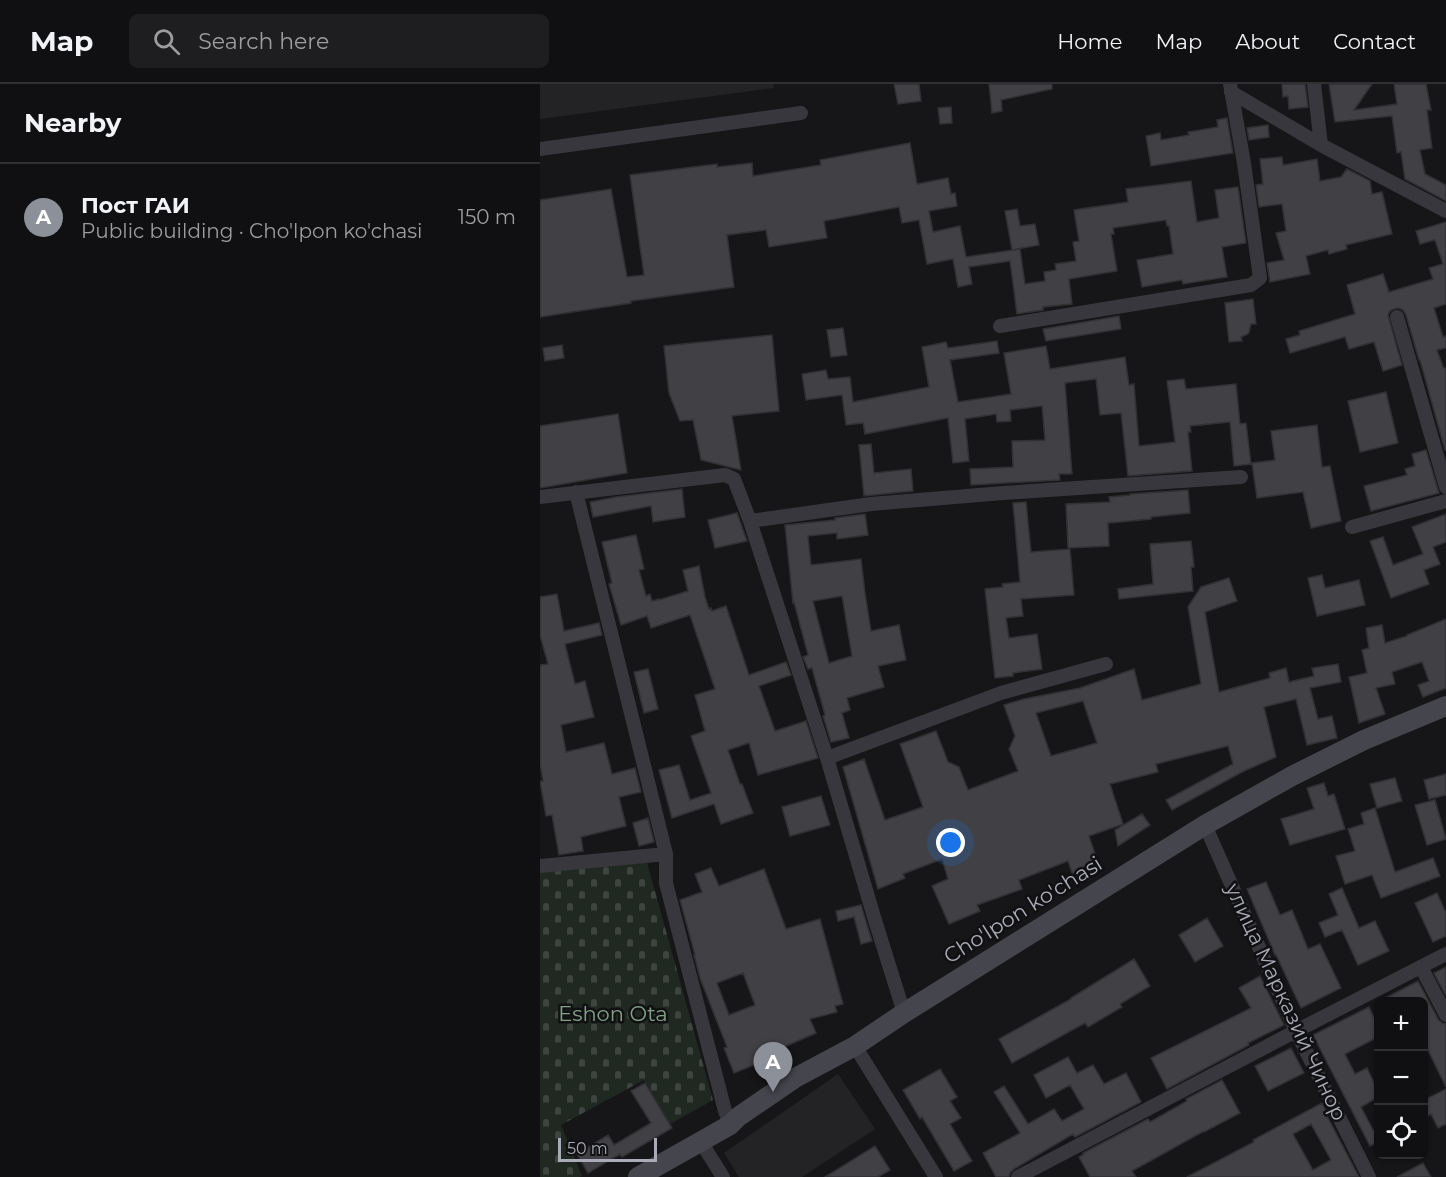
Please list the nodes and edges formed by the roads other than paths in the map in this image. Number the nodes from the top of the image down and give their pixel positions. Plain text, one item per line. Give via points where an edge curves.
1 (1314, 84) edge
2 (1231, 88) edge
3 (801, 113) dead end
4 (1321, 145) junction
5 (540, 149) edge
6 (1446, 211) edge
7 (1397, 317) dead end
8 (1000, 326) dead end
9 (1241, 477) dead end
10 (1446, 487) edge
11 (576, 492) junction
12 (540, 497) edge
13 (1446, 501) edge
14 (750, 521) junction
15 (1352, 527) dead end
16 (1106, 664) dead end
17 (1446, 706) edge
18 (827, 758) junction
19 (1205, 825) junction
20 (666, 854) junction
21 (540, 866) edge
22 (1446, 954) edge
23 (1421, 967) junction
24 (904, 1013) junction
25 (1446, 1014) edge
26 (1296, 1031) junction
27 (855, 1046) junction
28 (730, 1125) junction
29 (701, 1142) junction
30 (638, 1177) edge
31 (723, 1177) edge
32 (936, 1177) edge
33 (1018, 1177) edge
34 (1369, 1177) edge

1 - 4 street
2 - 4 street
2 - 8 street via 1260,278 1251,285
3 - 5 street
4 - 6 street
7 - 10 street
9 - 14 street via 871,504
11 - 12 street
11 - 14 street via 725,476 734,479
11 - 20 street
13 - 15 street
14 - 18 street
16 - 18 street via 1001,693
17 - 19 main road, Cho'lpon ko'chasi via 1364,740
18 - 24 street
19 - 24 main road, Cho'lpon ko'chasi
19 - 26 street, улица Марказий Чинор
20 - 21 street
20 - 28 street via 666,883
22 - 23 street
23 - 25 street
23 - 26 street
24 - 27 main road, Cho'lpon ko'chasi
26 - 33 street
26 - 34 street, улица Марказий Чинор
27 - 28 main road, Cho'lpon ko'chasi via 795,1078
27 - 32 street
28 - 29 main road, Cho'lpon ko'chasi
29 - 30 main road, Cho'lpon ko'chasi
29 - 31 street

